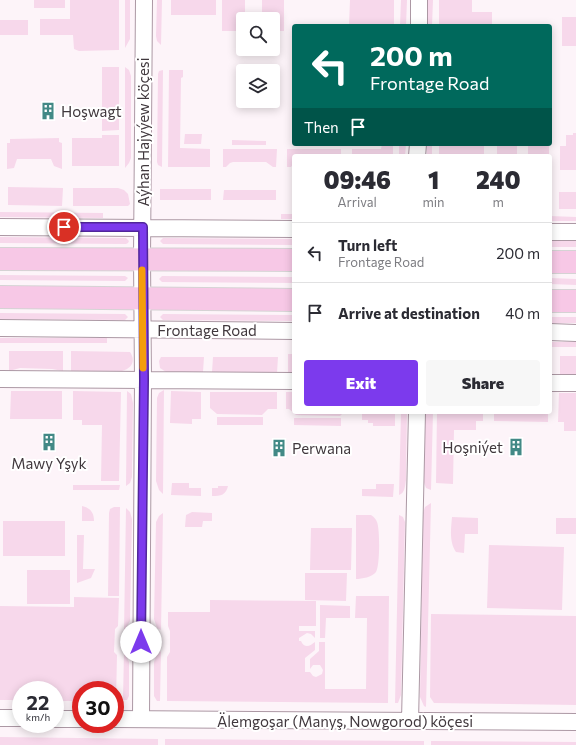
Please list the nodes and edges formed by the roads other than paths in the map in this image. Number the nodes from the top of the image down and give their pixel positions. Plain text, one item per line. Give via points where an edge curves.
1 (144, 0) edge
2 (419, 0) edge
3 (419, 24) edge
4 (0, 227) edge
5 (143, 227) junction
6 (292, 229) edge
7 (552, 232) edge
8 (576, 232) edge
9 (0, 259) edge
10 (142, 259) junction
11 (292, 260) edge
12 (552, 262) edge
13 (576, 262) edge
14 (0, 297) edge
15 (142, 299) junction
16 (292, 300) edge
17 (552, 301) edge
18 (576, 301) edge
19 (0, 328) edge
20 (143, 330) junction
21 (292, 331) edge
22 (552, 332) edge
23 (576, 333) edge
24 (0, 379) edge
25 (144, 380) junction
26 (292, 381) edge
27 (552, 383) edge
28 (576, 383) edge
29 (417, 414) edge
30 (0, 718) edge
31 (12, 718) edge
32 (124, 719) edge
33 (141, 719) junction
34 (410, 721) junction
35 (576, 722) edge

1 - 5 street, Aýhan Hajyýew köçesi
2 - 3 street
4 - 5 street
5 - 6 street
5 - 10 street, Aýhan Hajyýew köçesi
7 - 8 street
9 - 10 main road
10 - 11 main road
10 - 15 street, Aýhan Hajyýew köçesi
12 - 13 main road
14 - 15 main road
15 - 16 main road
15 - 20 street, Aýhan Hajyýew köçesi
17 - 18 main road
19 - 20 street, Frontage Road
20 - 21 street, Frontage Road
20 - 25 street, Aýhan Hajyýew köçesi
22 - 23 street
24 - 25 street
25 - 26 street
25 - 33 street, Aýhan Hajyýew köçesi
27 - 28 street
29 - 34 street
30 - 31 street
32 - 33 street, Älemgoşar (Manyş, Nowgorod) köçesi
33 - 34 street, Älemgoşar (Manyş, Nowgorod) köçesi
34 - 35 street, Älemgoşar (Manyş, Nowgorod) köçesi

